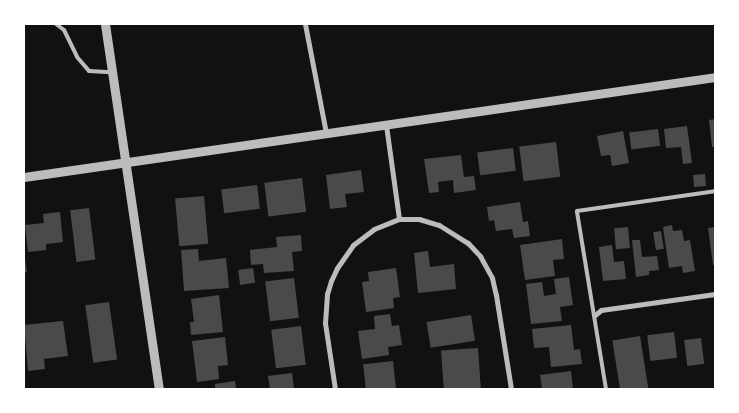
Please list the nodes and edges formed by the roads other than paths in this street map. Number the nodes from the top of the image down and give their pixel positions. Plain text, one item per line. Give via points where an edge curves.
1 (56, 24) edge
2 (105, 24) edge
3 (305, 24) edge
4 (113, 72) junction
5 (715, 77) edge
6 (386, 125) junction
7 (326, 133) junction
8 (125, 162) junction
9 (24, 176) edge
10 (715, 191) edge
11 (399, 219) junction
12 (715, 294) edge
13 (595, 315) junction
14 (159, 389) edge
15 (335, 389) edge
16 (510, 389) edge
17 (606, 389) edge

1 - 4 lane via 64,30 77,57 89,71
2 - 4 street
3 - 7 street
4 - 8 street
5 - 6 street
6 - 7 street
6 - 11 street
7 - 8 street
8 - 9 street
8 - 14 street
10 - 13 lane via 577,211
11 - 15 street via 374,229 353,246 331,281 325,323
11 - 16 street via 420,219 439,225 457,235 480,256 492,278 496,295
12 - 13 street via 601,310
13 - 17 lane

